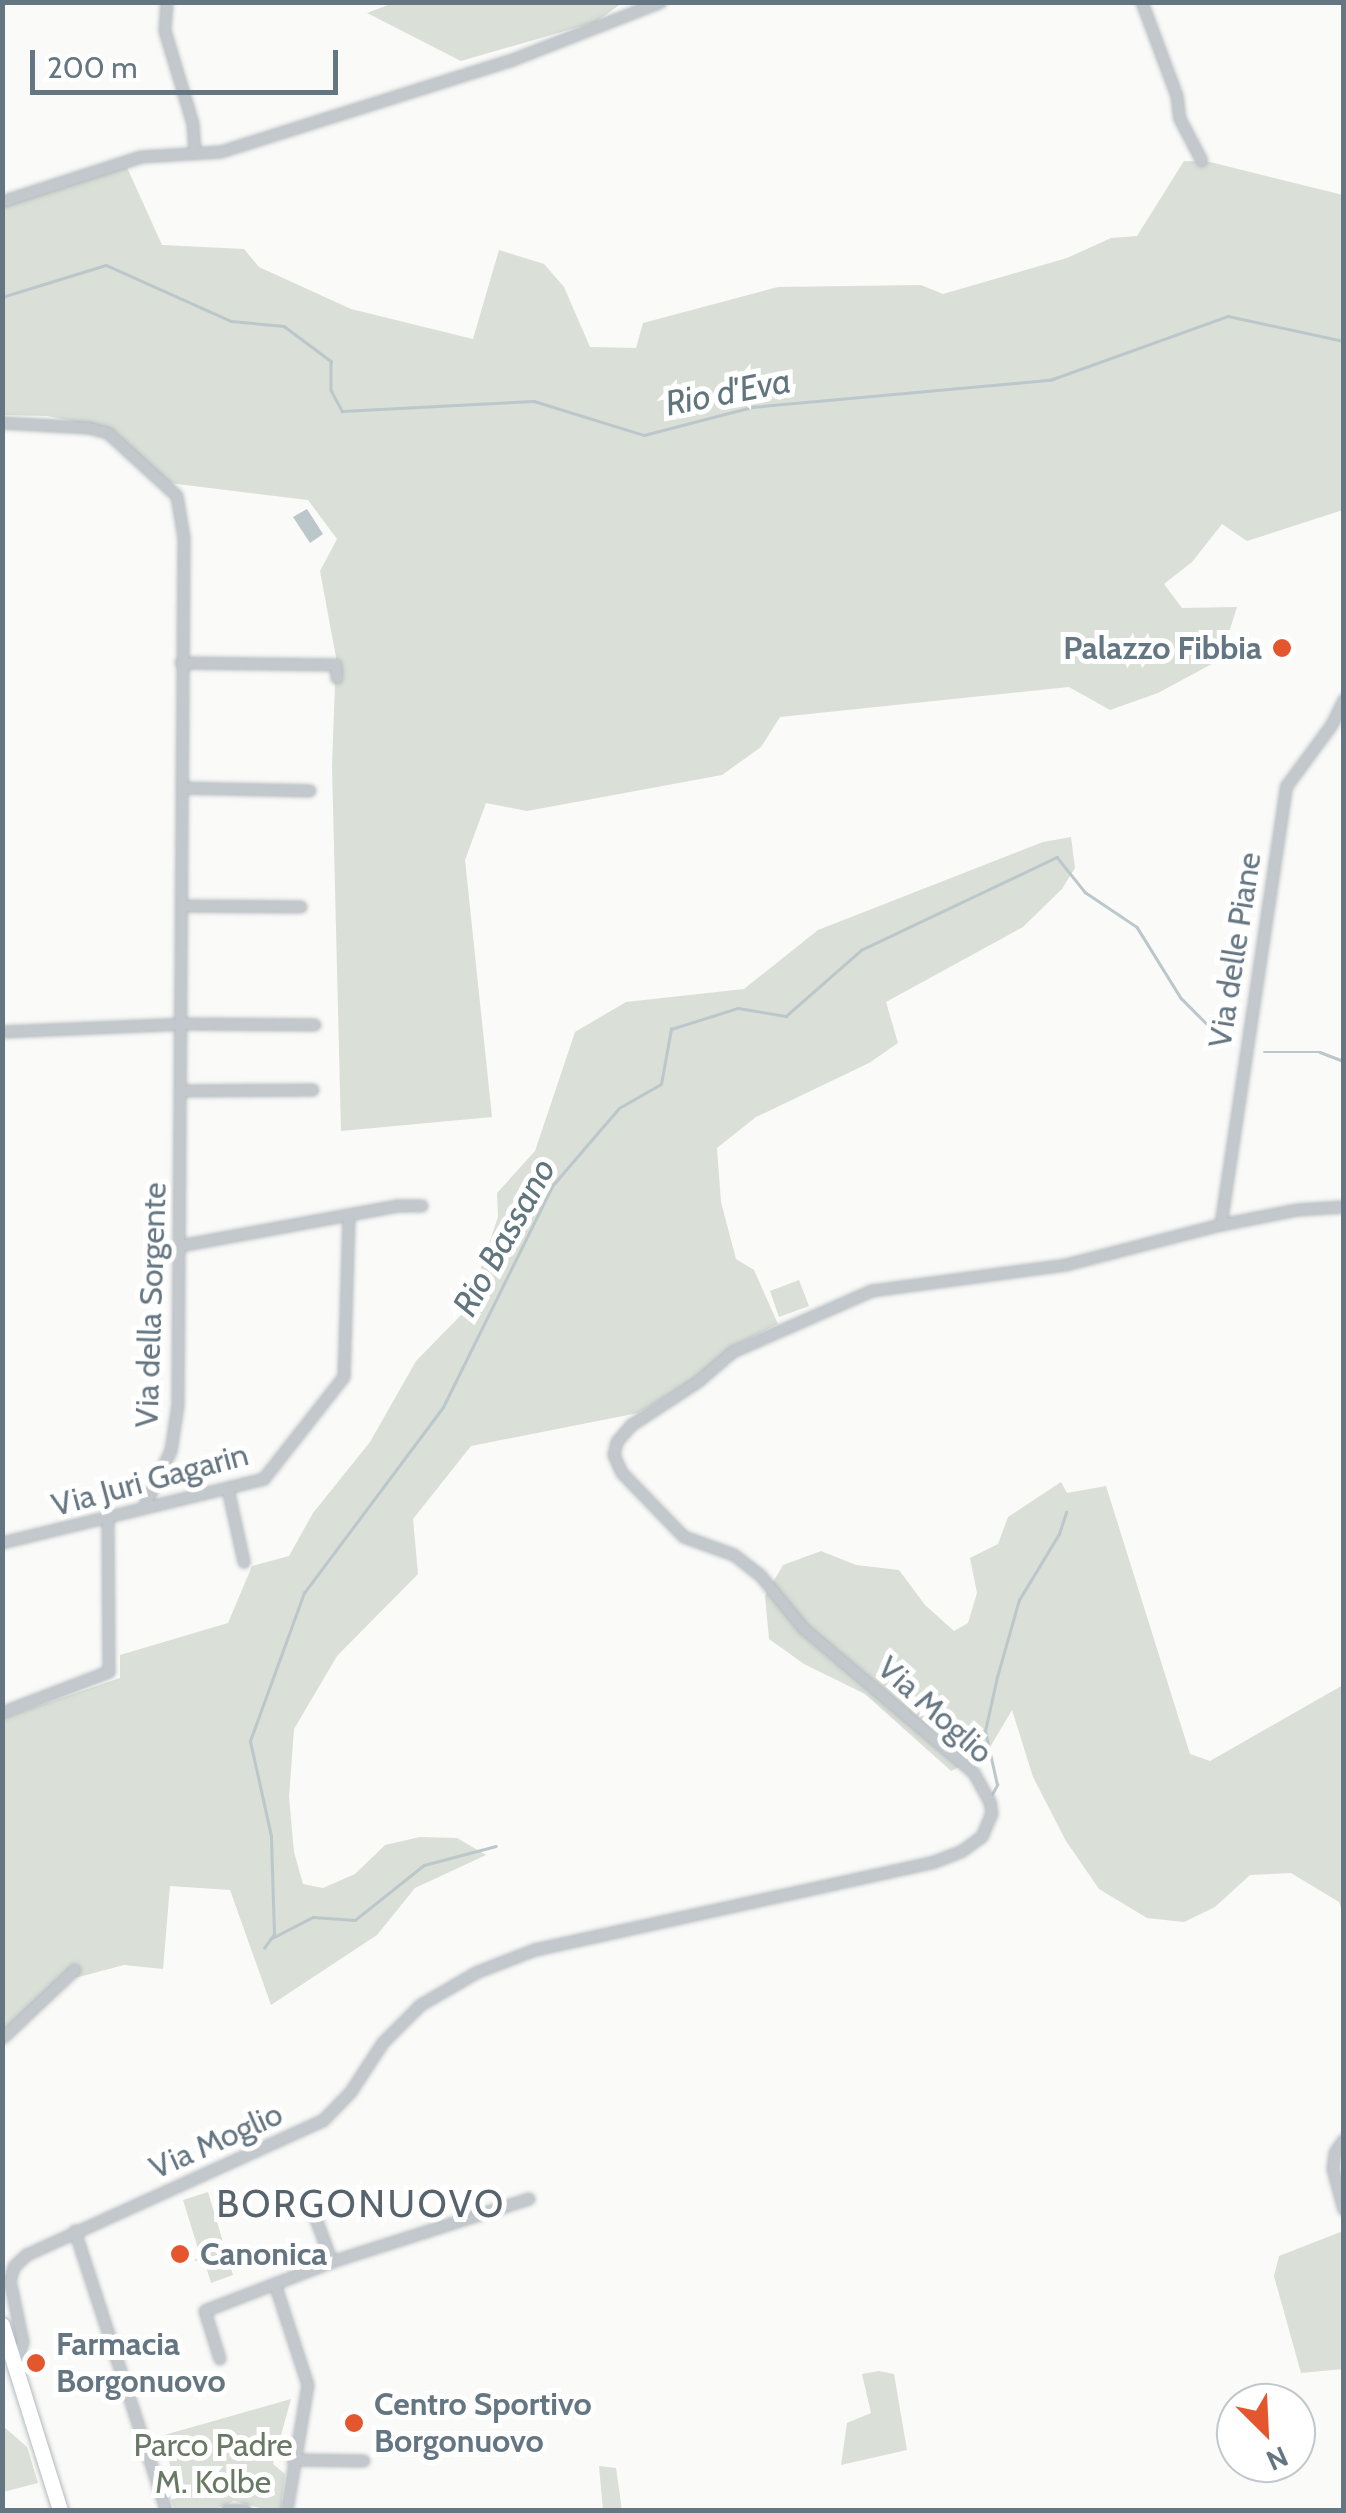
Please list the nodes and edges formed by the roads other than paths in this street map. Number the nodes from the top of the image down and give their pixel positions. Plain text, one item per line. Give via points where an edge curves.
1 (167, 2) edge
2 (661, 2) edge
3 (1142, 2) edge
4 (196, 150) junction
5 (1202, 161) dead end
6 (2, 202) edge
7 (2, 423) edge
8 (181, 662) junction
9 (337, 678) dead end
10 (1344, 700) edge
11 (182, 788) junction
12 (310, 791) dead end
13 (182, 906) junction
14 (301, 907) dead end
15 (182, 1024) junction
16 (315, 1025) dead end
17 (2, 1032) edge
18 (313, 1090) dead end
19 (182, 1091) junction
20 (422, 1206) dead end
21 (1344, 1206) edge
22 (350, 1216) junction
23 (1221, 1225) junction
24 (180, 1246) junction
25 (228, 1489) junction
26 (144, 1507) junction
27 (108, 1520) junction
28 (2, 1543) edge
29 (244, 1562) dead end
30 (2, 1713) edge
31 (76, 1970) dead end
32 (3, 2038) edge
33 (1344, 2140) edge
34 (530, 2199) dead end
35 (312, 2208) dead end
36 (1344, 2210) edge
37 (75, 2231) junction
38 (332, 2262) junction
39 (275, 2284) junction
40 (2, 2325) edge
41 (220, 2360) dead end
42 (15, 2366) junction
43 (293, 2460) junction
44 (364, 2461) dead end
45 (60, 2510) edge
46 (166, 2510) edge
47 (227, 2510) edge
48 (245, 2510) edge
49 (287, 2510) edge

1 - 4 street via 165,31
2 - 4 street via 492,67 221,152
3 - 5 street via 1178,96 1180,119
4 - 6 street via 141,157
7 - 8 street, Via della Sorgente via 108,433 177,496 184,538
8 - 9 street via 336,665
8 - 11 street, Via della Sorgente
10 - 23 street, Via delle Piane via 1287,786
11 - 12 street
11 - 13 street, Via della Sorgente
13 - 14 street
13 - 15 street, Via della Sorgente
15 - 16 street
15 - 17 street
15 - 19 street, Via della Sorgente
18 - 19 street
19 - 24 street, Via della Sorgente
20 - 22 street
21 - 23 street, Via Moglio
22 - 24 street
22 - 25 street, Via Juri Gagarin via 344,1377 264,1479
23 - 37 street, Via Moglio via 1066,1265 872,1292 732,1352 617,1442 614,1455 622,1473 658,1514 684,1537 734,1556 760,1576 804,1629 974,1773 992,1814 982,1837 932,1862 535,1950 478,1972 421,2005 323,2121
24 - 26 street, Via della Sorgente via 178,1405 171,1451
25 - 26 street, Via Juri Gagarin
25 - 29 street
26 - 27 street, Via Juri Gagarin
27 - 28 street, Via Juri Gagarin
27 - 30 street via 109,1672
31 - 32 street
33 - 36 street via 1333,2169
34 - 38 street
35 - 38 street
37 - 42 street, Via Moglio via 27,2254 14,2268 10,2280 23,2342
37 - 46 street
38 - 39 street
39 - 41 street via 205,2311
39 - 43 street via 308,2384
40 - 42 main road
42 - 45 main road
43 - 44 street
43 - 49 street
47 - 48 street

